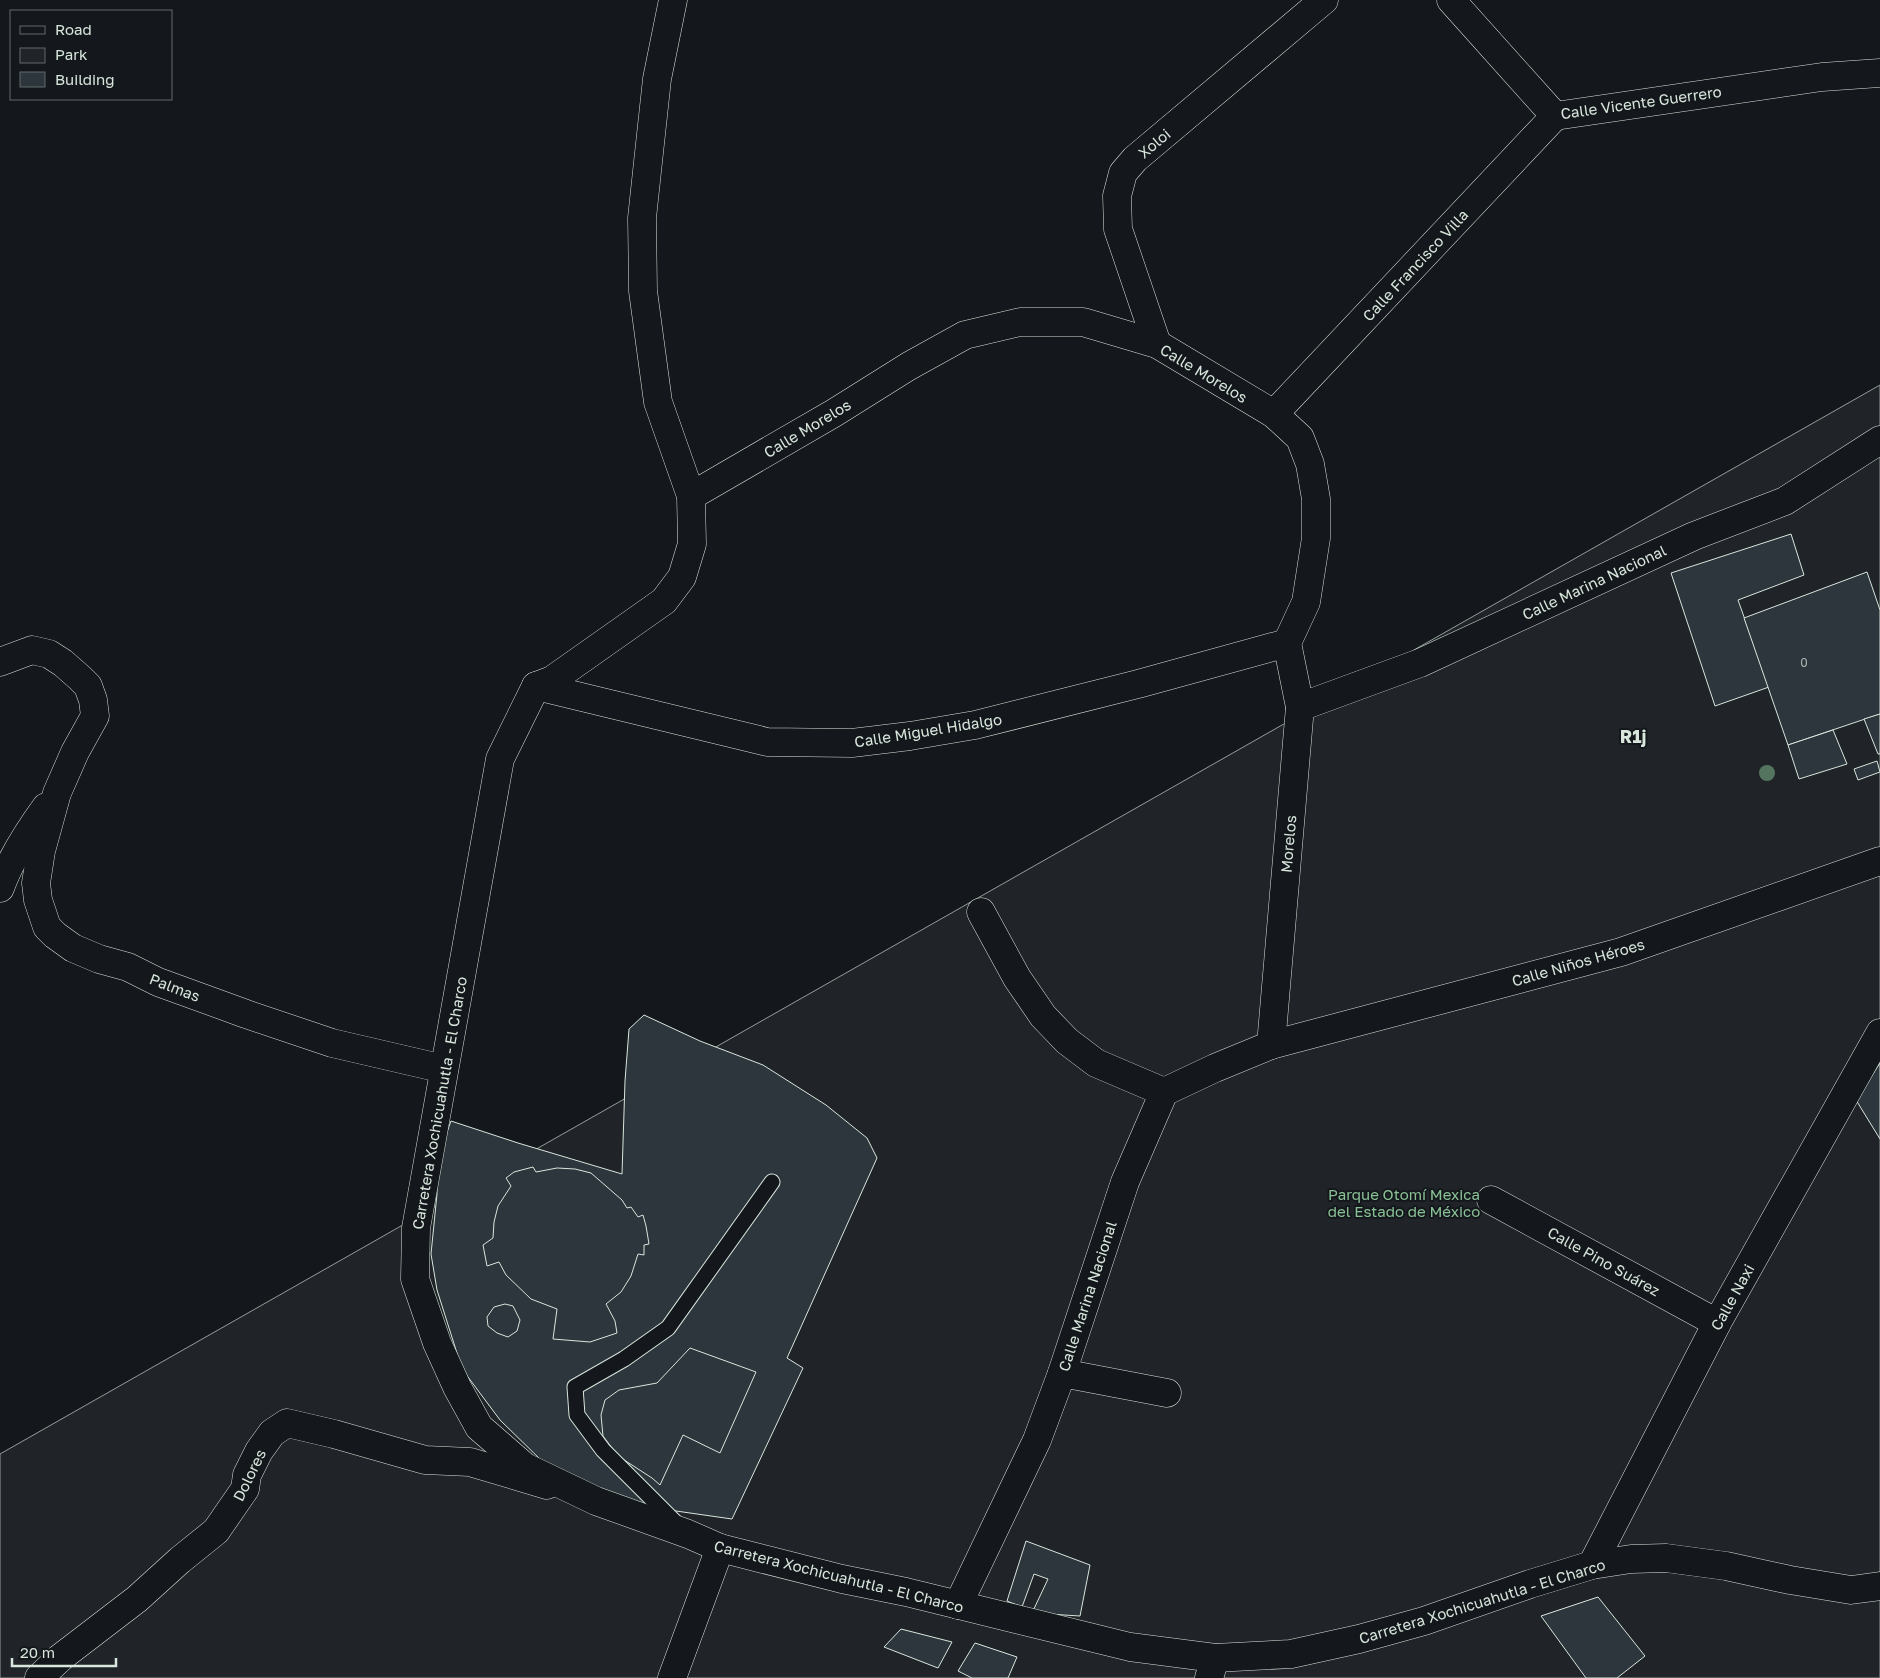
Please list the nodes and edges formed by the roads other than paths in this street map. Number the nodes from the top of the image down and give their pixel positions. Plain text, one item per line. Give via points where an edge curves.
1 (673, 0) edge
2 (1324, 0) edge
3 (1451, 0) edge
4 (1880, 73) edge
5 (1556, 116) junction
6 (1157, 344) junction
7 (1274, 414) junction
8 (1880, 440) edge
9 (691, 496) junction
10 (1287, 643) junction
11 (0, 662) edge
12 (536, 686) junction
13 (1300, 707) junction
14 (56, 793) junction
15 (1880, 861) edge
16 (0, 888) edge
17 (981, 912) dead end
18 (1880, 1033) edge
19 (1271, 1045) junction
20 (444, 1069) junction
21 (1164, 1092) junction
22 (772, 1182) dead end
23 (1491, 1200) dead end
24 (1717, 1323) junction
25 (1062, 1372) junction
26 (1167, 1393) dead end
27 (596, 1500) junction
28 (688, 1534) junction
29 (720, 1548) junction
30 (1592, 1565) junction
31 (1880, 1586) edge
32 (958, 1605) junction
33 (1212, 1668) edge
34 (39, 1678) edge
35 (672, 1678) edge

1 - 9 street via 657,79 642,218 643,291 658,402
2 - 6 street, Xoloi via 1135,159 1123,173 1117,196 1118,229
3 - 5 street, Calle Vicente Guerrero
4 - 5 street, Calle Vicente Guerrero via 1822,77
5 - 7 street, Calle Francisco Villa
6 - 7 street, Calle Morelos
6 - 9 street, Calle Morelos via 1083,322 1020,322 965,335
7 - 10 street, Calle Morelos via 1300,438 1310,464 1316,499 1316,538 1306,602
8 - 13 street, Calle Marina Nacional via 1785,501 1694,536 1420,663
9 - 12 street via 692,544 682,577 664,601 552,680
10 - 12 street, Calle Miguel Hidalgo via 975,725 852,743 768,742
10 - 13 street, Morelos
11 - 14 street, Palmas via 32,650 49,654 88,686 95,716
12 - 20 street, Carretera Xochicuahutla - El Charco via 500,759
13 - 19 street, Morelos
14 - 16 street, Palmas via 8,866
14 - 20 street, Palmas via 36,883 47,927 67,944 158,982 332,1043
15 - 19 street, Calle Niños Héroes via 1622,952
17 - 21 street via 1017,978 1043,1016 1067,1041 1096,1063
18 - 24 street, Calle Naxi
19 - 21 street
20 - 27 street, Carretera Xochicuahutla - El Charco via 416,1228 415,1278 437,1343 479,1427 525,1467
21 - 25 street, Calle Marina Nacional via 1125,1182
22 - 28 lane via 668,1328 624,1359 574,1387 577,1415 603,1450
23 - 24 street, Calle Pino Suárez
24 - 30 street, Calle Naxi
25 - 26 street
25 - 32 street, Calle Marina Nacional via 1037,1440
27 - 28 street, Carretera Xochicuahutla - El Charco
27 - 34 street, Dolores via 470,1462 425,1460 287,1423 272,1433 259,1451 247,1475 245,1488 216,1531
28 - 29 street, Carretera Xochicuahutla - El Charco
29 - 32 street, Carretera Xochicuahutla - El Charco
29 - 35 street
30 - 31 street, Carretera Xochicuahutla - El Charco via 1666,1558 1851,1590
30 - 33 street, Carretera Xochicuahutla - El Charco via 1424,1621 1359,1639
32 - 33 street, Carretera Xochicuahutla - El Charco

